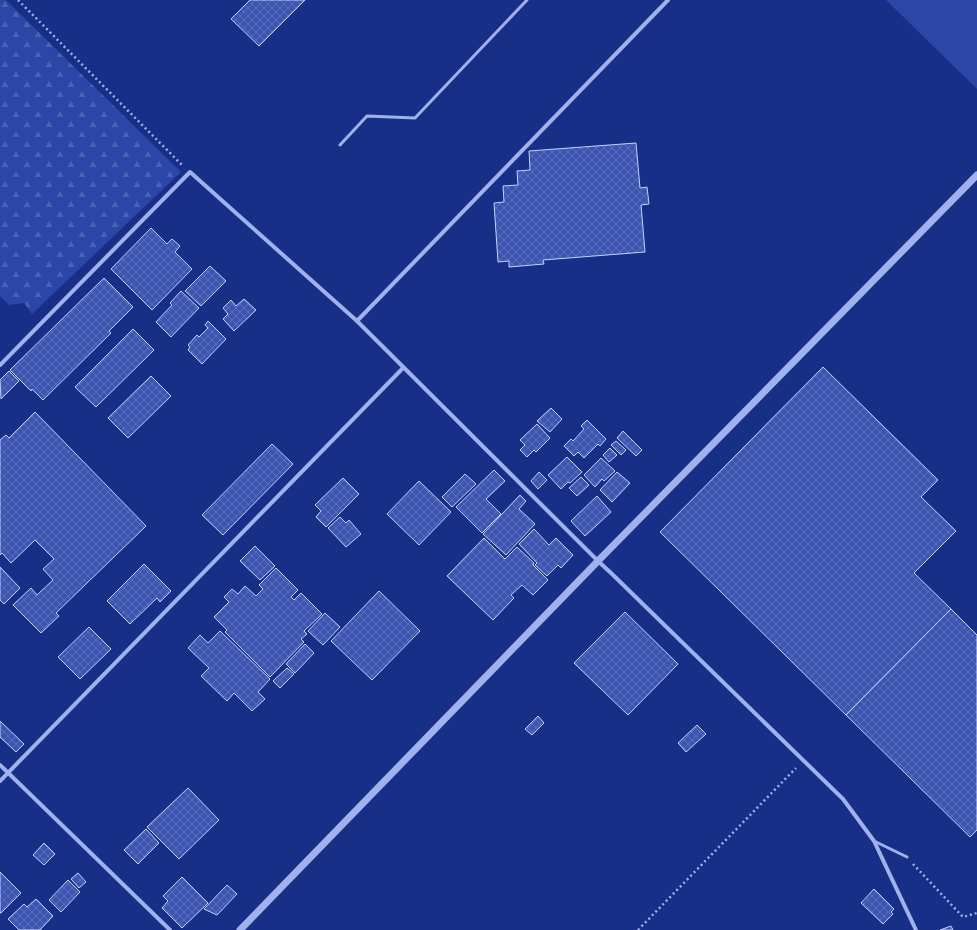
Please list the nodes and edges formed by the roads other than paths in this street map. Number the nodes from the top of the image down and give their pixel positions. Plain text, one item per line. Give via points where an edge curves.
1 (527, 0) edge
2 (668, 0) edge
3 (340, 145) dead end
4 (977, 175) edge
5 (356, 321) junction
6 (0, 366) edge
7 (404, 368) junction
8 (598, 561) junction
9 (0, 765) edge
10 (8, 773) junction
11 (0, 781) edge
12 (874, 841) junction
13 (907, 858) road end
14 (170, 930) edge
15 (240, 930) edge
16 (916, 930) edge

1 - 3 lane via 415,118 367,116
2 - 5 street
4 - 8 street
5 - 6 street via 190,172
5 - 7 street
7 - 8 street
7 - 10 street
8 - 12 street via 804,760 843,800
8 - 15 street
9 - 10 street
10 - 11 street
10 - 14 street
12 - 13 lane
12 - 16 street

